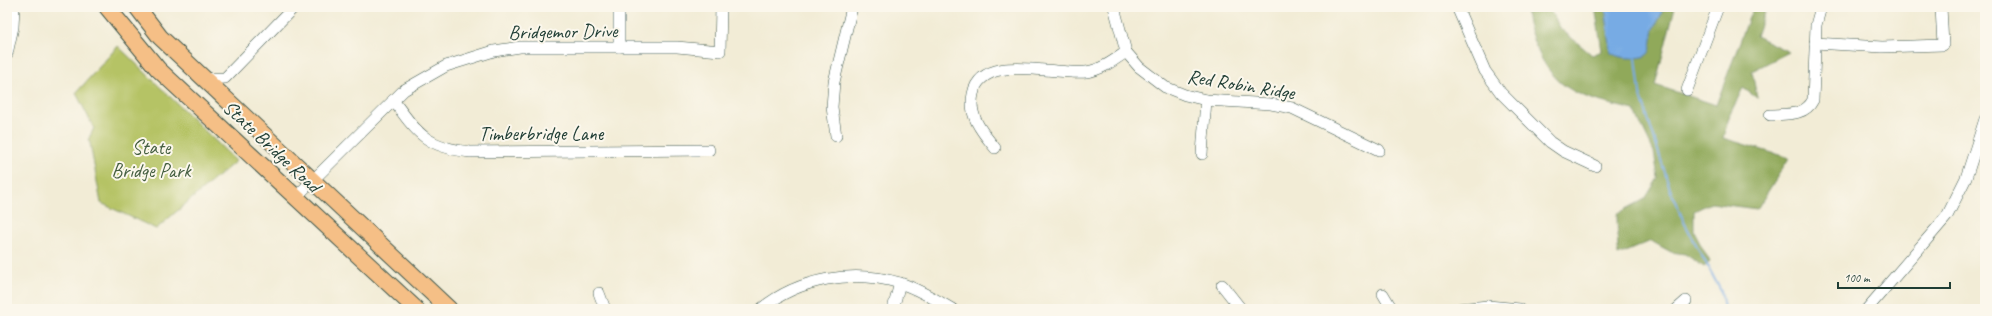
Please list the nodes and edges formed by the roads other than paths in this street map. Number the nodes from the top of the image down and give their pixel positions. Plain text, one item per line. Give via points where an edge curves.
1 (14, 7) edge
2 (107, 7) edge
3 (137, 7) edge
4 (294, 7) edge
5 (619, 7) edge
6 (721, 7) edge
7 (852, 7) edge
8 (1114, 7) edge
9 (1457, 7) edge
10 (1718, 7) edge
11 (1821, 7) edge
12 (1941, 7) edge
13 (1816, 43) junction
14 (619, 47) junction
15 (1126, 52) junction
16 (7, 54) edge
17 (204, 79) junction
18 (226, 83) junction
19 (1687, 90) dead end
20 (393, 100) junction
21 (1206, 100) junction
22 (1770, 115) dead end
23 (1985, 119) edge
24 (836, 136) dead end
25 (278, 147) junction
26 (995, 148) dead end
27 (709, 150) dead end
28 (1379, 150) dead end
29 (1202, 154) dead end
30 (1595, 166) dead end
31 (312, 179) junction
32 (296, 197) junction
33 (900, 283) junction
34 (1222, 285) dead end
35 (599, 293) dead end
36 (1383, 294) dead end
37 (1686, 301) dead end
38 (760, 306) edge
39 (1874, 307) edge
40 (416, 309) edge
41 (449, 309) edge
42 (606, 309) edge
43 (893, 309) edge
44 (952, 309) edge
45 (1241, 309) edge
46 (1392, 309) edge
47 (1458, 309) edge
48 (1520, 309) edge
49 (1677, 309) edge

1 - 16 street
2 - 32 highway, State Bridge Road via 158,69
3 - 17 highway, State Bridge Road via 160,37
4 - 18 street
5 - 14 street
6 - 14 street, Bridgemor Drive via 720,51 677,47
7 - 24 street via 834,82 832,107
8 - 15 street, Red Robin Ridge
9 - 30 street via 1485,71 1502,93 1550,142
10 - 19 street
11 - 13 street via 1816,25
12 - 13 street via 1943,44 1882,47
13 - 22 street via 1813,100 1809,107 1802,112
14 - 20 street, Bridgemor Drive via 520,47 494,52 446,66 404,90
15 - 21 street, Red Robin Ridge via 1165,87
15 - 26 street via 1103,68 1087,72 1001,68 990,72 975,88 972,109 983,134
17 - 18 street
17 - 25 highway, State Bridge Road
18 - 25 highway, State Bridge Road via 230,94 269,132
20 - 27 street, Timberbridge Lane via 414,128 431,143 453,150
20 - 31 street, Bridgemor Drive
21 - 28 street, Red Robin Ridge via 1271,104 1292,108
21 - 29 street
23 - 39 street via 1966,178 1947,216
25 - 31 highway, State Bridge Road
31 - 32 street, Bridgemor Drive
31 - 41 highway, State Bridge Road
32 - 40 highway, State Bridge Road
33 - 38 street via 866,277 830,278 795,289
33 - 43 street
33 - 44 street
34 - 45 street
35 - 42 street
36 - 46 street
37 - 49 street
47 - 48 street via 1488,306

